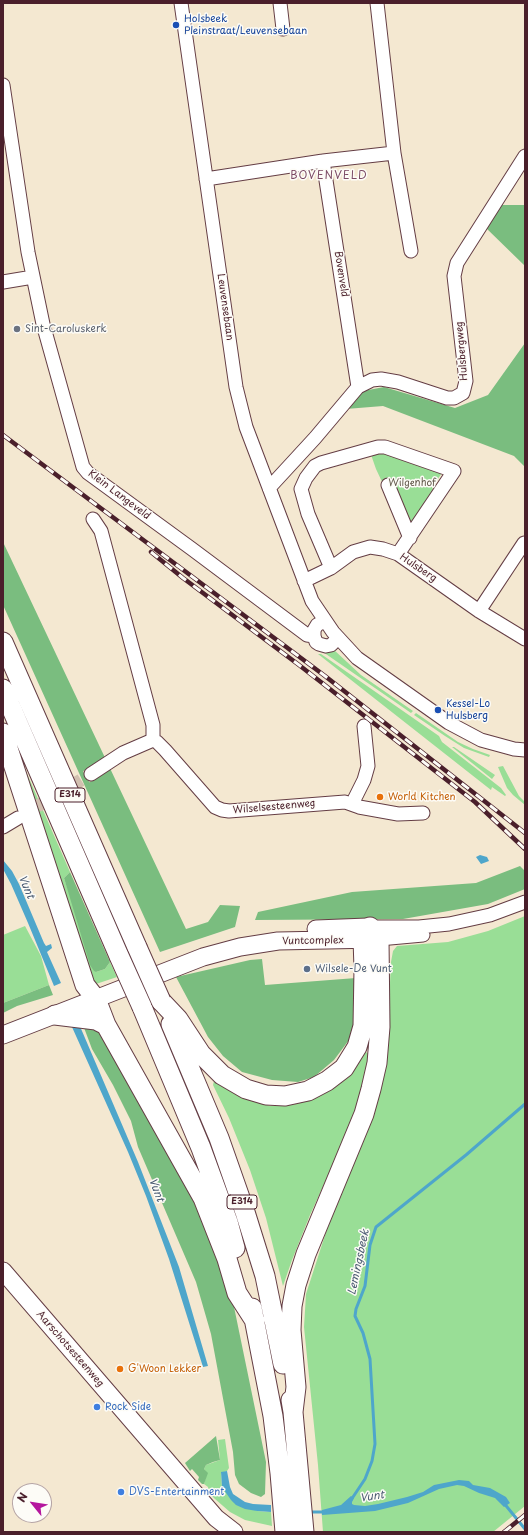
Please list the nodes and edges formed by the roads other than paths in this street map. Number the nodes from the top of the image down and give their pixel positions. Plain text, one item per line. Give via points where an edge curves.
1 (181, 3) edge
2 (280, 3) edge
3 (377, 3) edge
4 (283, 29) dead end
5 (3, 85) edge
6 (394, 153) junction
7 (525, 156) edge
8 (323, 161) junction
9 (206, 179) junction
10 (410, 251) dead end
11 (33, 277) junction
12 (3, 282) edge
13 (358, 387) junction
14 (388, 485) dead end
15 (269, 488) junction
16 (93, 519) dead end
17 (410, 538) junction
18 (524, 543) dead end
19 (398, 554) junction
20 (331, 568) junction
21 (304, 581) junction
22 (479, 611) junction
23 (324, 621) junction
24 (314, 636) junction
25 (338, 638) junction
26 (525, 640) edge
27 (3, 642) edge
28 (3, 689) edge
29 (364, 726) dead end
30 (3, 733) edge
31 (152, 740) junction
32 (525, 750) edge
33 (91, 774) tunnel mouth
34 (352, 804) junction
35 (423, 813) dead end
36 (18, 818) tunnel mouth
37 (3, 827) edge
38 (525, 902) edge
39 (525, 908) edge
40 (371, 935) junction
41 (161, 1001) junction
42 (100, 1004) junction
43 (55, 1015) junction
44 (3, 1023) edge
45 (3, 1035) edge
46 (3, 1271) edge
47 (255, 1321) junction
48 (293, 1412) junction
49 (234, 1532) edge
50 (285, 1532) edge
51 (304, 1532) edge

1 - 9 street, Leuvensebaan
2 - 4 street
3 - 6 street
5 - 11 street, Klein Langeveld
6 - 8 street
6 - 10 street
7 - 13 street, Hulsbergweg via 457,263 454,276 466,380 463,393 448,398 381,379 372,380
8 - 9 street
8 - 13 street, Bovenveld
9 - 15 street, Leuvensebaan via 236,387 246,427
11 - 12 street
11 - 24 street, Klein Langeveld via 43,324 85,470 307,635
13 - 15 street, Hulsbergweg
14 - 17 street
15 - 21 street, Leuvensebaan
16 - 31 street via 101,532 153,725
17 - 19 street
17 - 20 street via 454,471 386,447 321,463 315,466 301,489 308,514
18 - 22 street
19 - 20 street, Hulsberg via 370,547 360,549
19 - 22 street, Hulsberg
20 - 21 street, Hulsberg
21 - 23 street, Leuvensebaan
22 - 26 street, Hulsberg
23 - 24 street via 317,625
23 - 25 street
24 - 25 street via 319,644 326,646
25 - 32 street via 369,667 464,732 497,745
27 - 41 highway, E314, bridge
28 - 47 highway, E314, bridge via 201,1148 225,1215
29 - 34 street via 368,766
30 - 42 highway via 85,985
31 - 33 street via 123,753
31 - 34 street, Wilselsesteenweg via 165,750 215,807 222,810 345,802
34 - 35 street, Wilselsesteenweg via 398,814
36 - 37 street
38 - 40 street, Vuntcomplex via 449,924
39 - 40 street, Vuntcomplex via 454,930 425,935
40 - 41 highway via 364,969 363,1026 357,1046 344,1068 308,1091 285,1096 266,1095 246,1089 222,1075 201,1054 178,1019
40 - 42 main road, Vuntcomplex via 278,941 240,947 203,957
40 - 42 main road, Vuntcomplex via 290,930 249,934 211,944 121,977
40 - 48 highway via 380,1027 377,1063 364,1114 306,1254 296,1285 291,1330 296,1387
41 - 48 highway, E314 via 219,1138 247,1219 265,1276
42 - 43 main road, Vuntcomplex
42 - 43 highway via 96,1020
42 - 44 main road, Vuntcomplex
42 - 47 highway via 202,1198 227,1258 237,1293
43 - 45 main road, Vuntcomplex
46 - 49 main road, Aarschotsesteenweg via 216,1518
47 - 50 highway, E314 via 273,1416
48 - 51 highway, E314

